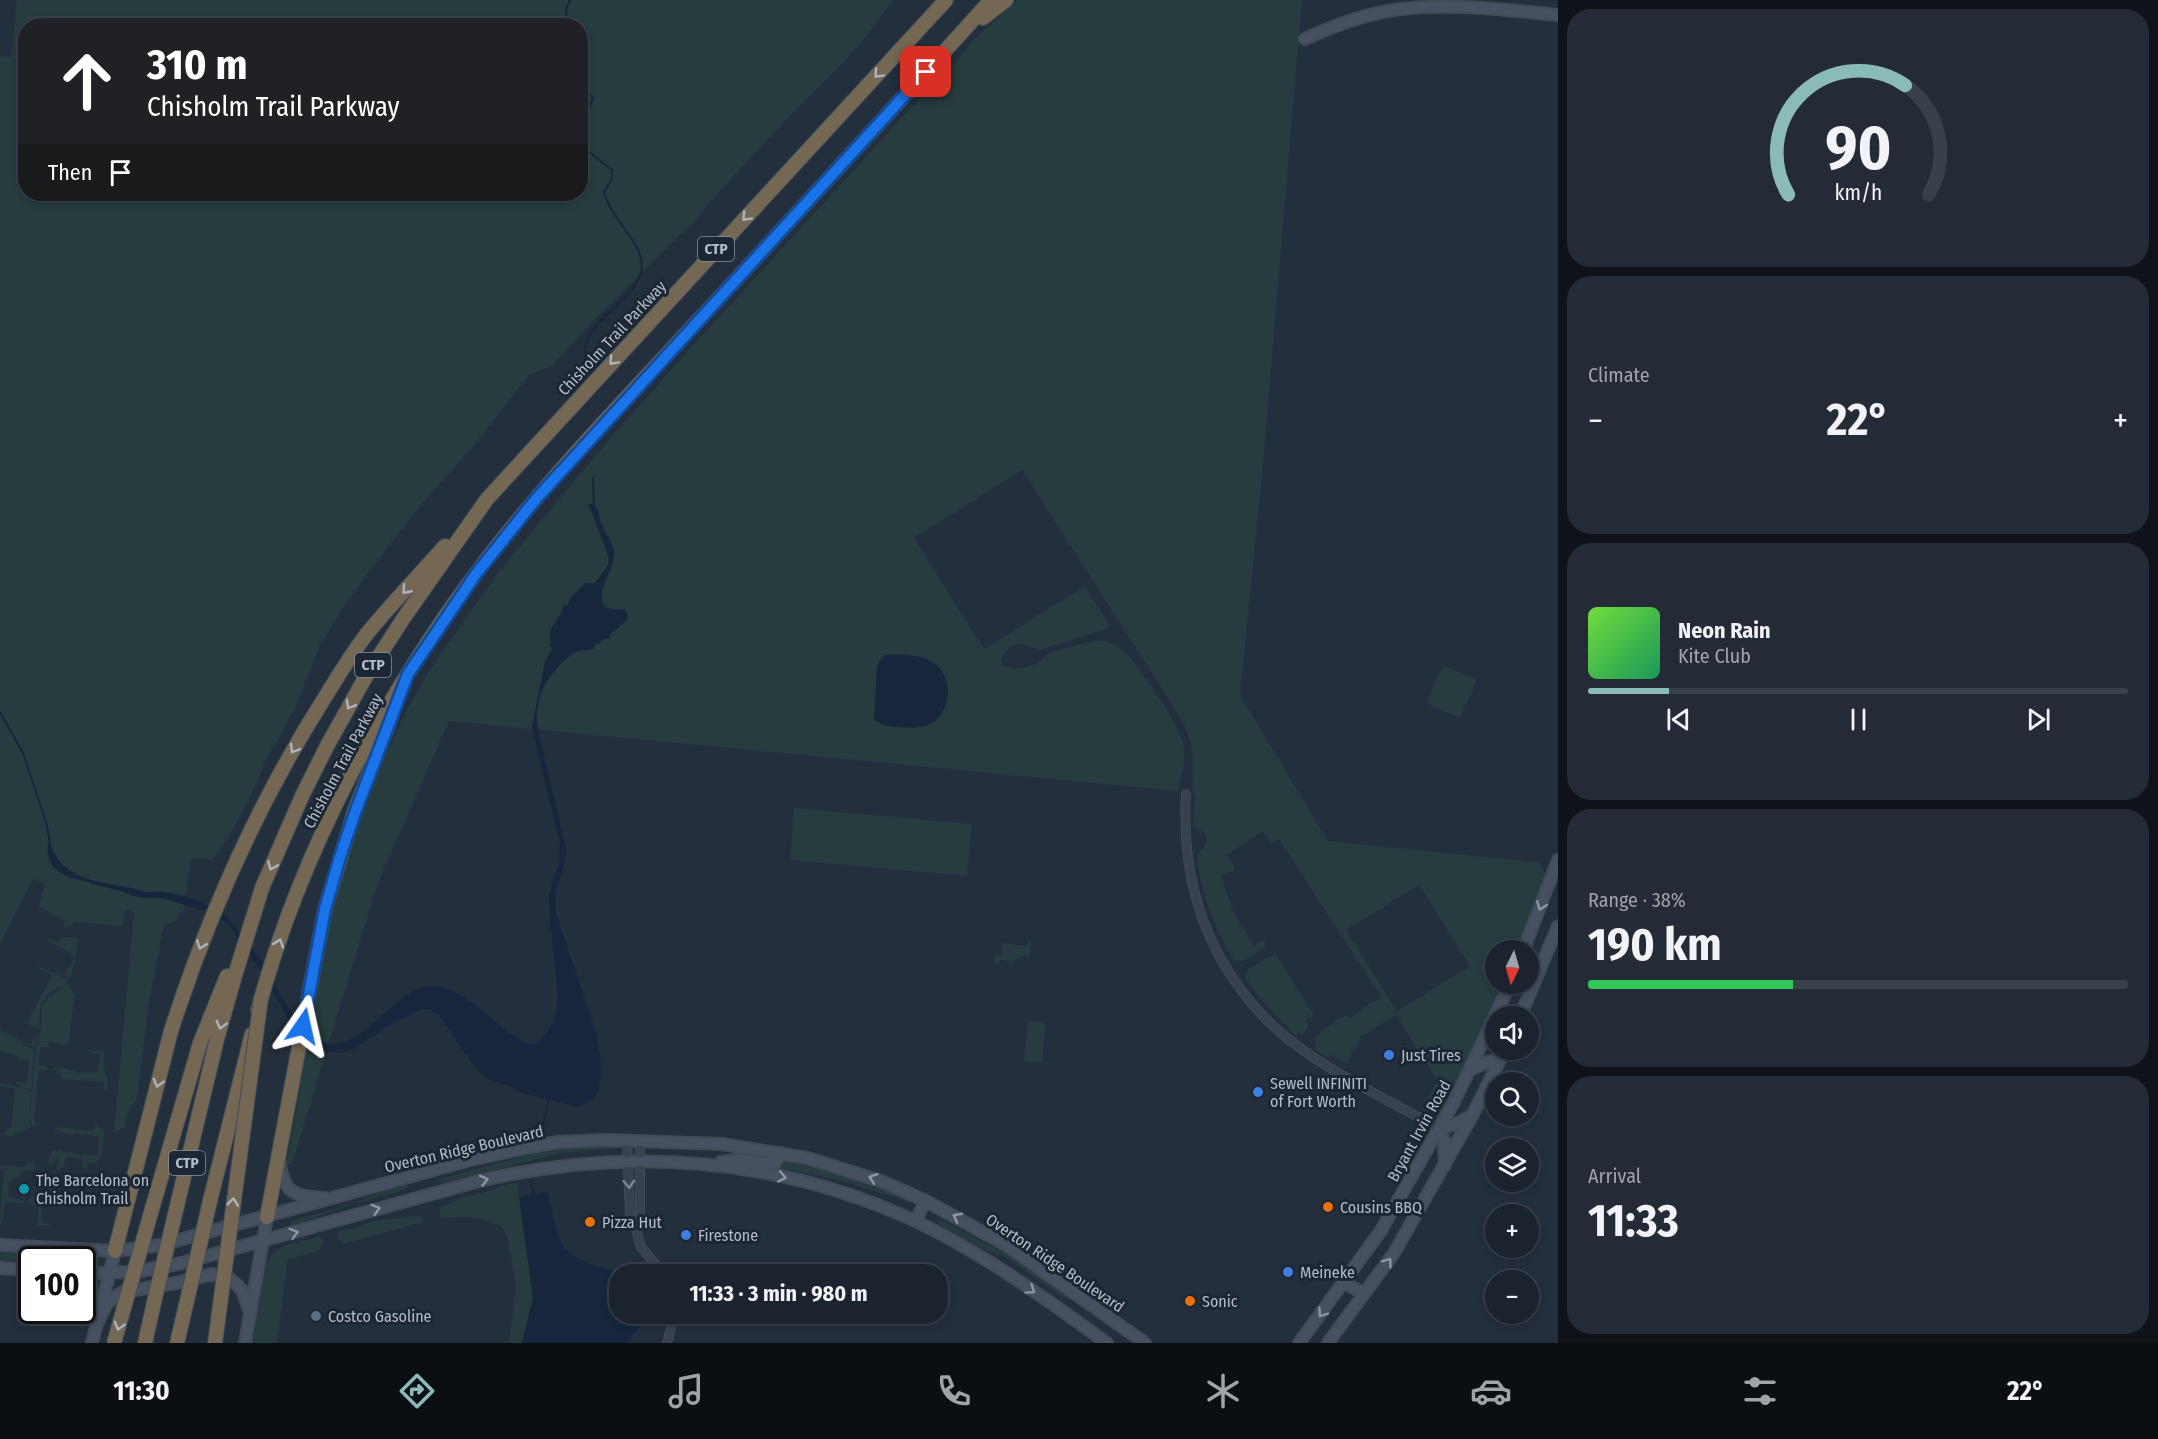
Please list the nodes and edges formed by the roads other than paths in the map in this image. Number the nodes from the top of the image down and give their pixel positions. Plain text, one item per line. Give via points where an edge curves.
1 (946, 0) edge
2 (991, 0) edge
3 (1006, 0) edge
4 (1558, 15) edge
5 (1305, 39) dead end
6 (953, 42) junction
7 (487, 500) junction
8 (408, 674) junction
9 (1186, 794) dead end
10 (1558, 860) edge
11 (262, 888) junction
12 (1558, 926) edge
13 (1527, 940) edge
14 (261, 998) junction
15 (1525, 1006) edge
16 (1485, 1039) edge
17 (1490, 1060) edge
18 (1498, 1060) edge
19 (1470, 1070) junction
20 (1472, 1116) junction
21 (1439, 1128) junction
22 (627, 1140) junction
23 (640, 1140) junction
24 (781, 1153) junction
25 (278, 1154) junction
26 (628, 1161) junction
27 (641, 1161) junction
28 (709, 1164) junction
29 (1444, 1166) junction
30 (331, 1198) junction
31 (926, 1201) junction
32 (267, 1217) junction
33 (915, 1221) junction
34 (635, 1226) junction
35 (262, 1242) junction
36 (0, 1245) edge
37 (115, 1251) junction
38 (655, 1264) edge
39 (0, 1268) edge
40 (18, 1269) edge
41 (96, 1274) edge
42 (110, 1274) junction
43 (1344, 1282) junction
44 (1364, 1294) junction
45 (1083, 1300) junction
46 (96, 1304) edge
47 (250, 1313) junction
48 (1071, 1317) junction
49 (97, 1324) junction
50 (672, 1324) edge
51 (92, 1343) edge
52 (114, 1343) edge
53 (145, 1343) edge
54 (177, 1343) edge
55 (215, 1343) edge
56 (245, 1343) edge
57 (667, 1343) edge
58 (1107, 1343) edge
59 (1144, 1343) edge
60 (1299, 1343) edge
61 (1328, 1343) edge

1 -> 7 highway, Chisholm Trail Parkway / CTP
2 - 6 highway, Chisholm Trail Parkway / CTP
3 - 6 highway
4 - 5 street via 1460,7 1399,9 1340,24
6 - 8 highway, Chisholm Trail Parkway / CTP via 536,499 479,570
7 -> 11 highway, Chisholm Trail Parkway / CTP via 365,678 327,746
7 -> 37 highway via 369,631 285,764 249,833 190,974 171,1031
14 -> 8 highway, Chisholm Trail Parkway / CTP via 306,872 345,787
8 - 25 highway via 356,810 325,909
9 - 21 street via 1186,853 1197,907 1209,937 1244,992 1263,1017 1300,1047
10 -> 13 street
11 -> 52 highway, bridge via 186,1085
11 -> 53 highway, Chisholm Trail Parkway / CTP, bridge via 198,1116
12 - 15 street
14 - 54 highway, Chisholm Trail Parkway / CTP, bridge
55 -> 14 highway, bridge
16 - 19 street, Bryant Irvin Road
17 - 19 street
18 - 20 street
19 - 21 street, Bryant Irvin Road
20 - 21 street
20 - 29 street
21 - 29 street
21 - 43 street, Bryant Irvin Road via 1380,1232
22 - 23 street, Overton Ridge Boulevard
22 - 26 street
22 - 30 street, Overton Ridge Boulevard via 558,1142 511,1150
23 - 24 street, Overton Ridge Boulevard via 722,1144
23 - 27 street
24 - 28 street via 775,1163 740,1160
31 -> 24 street, Overton Ridge Boulevard via 881,1181
25 - 30 street via 282,1180 291,1191
25 - 32 highway
26 - 27 street
26 -> 34 street via 630,1217
35 -> 26 street via 500,1176 571,1164
27 - 28 street
27 - 34 street via 640,1216
28 -> 33 street via 830,1188
44 -> 29 street via 1394,1253
30 - 32 street, Overton Ridge Boulevard
31 - 33 street
45 -> 31 street, Overton Ridge Boulevard via 1006,1245
32 - 35 street
32 - 37 street, Overton Ridge Boulevard via 161,1245
33 -> 48 street via 991,1263
34 - 38 street via 641,1247
35 - 42 street via 178,1264
35 - 47 street
36 - 37 street, Overton Ridge Boulevard
37 - 42 street
39 - 40 street
41 - 42 street
42 - 49 street
43 - 44 street
43 -> 60 street, Bryant Irvin Road
44 - 61 street
45 - 48 street
45 - 59 street, Overton Ridge Boulevard
46 - 49 street
47 - 49 street via 242,1290 229,1278 212,1274 123,1292 107,1303
47 - 56 street
48 - 58 street
49 - 51 street
50 - 57 street

